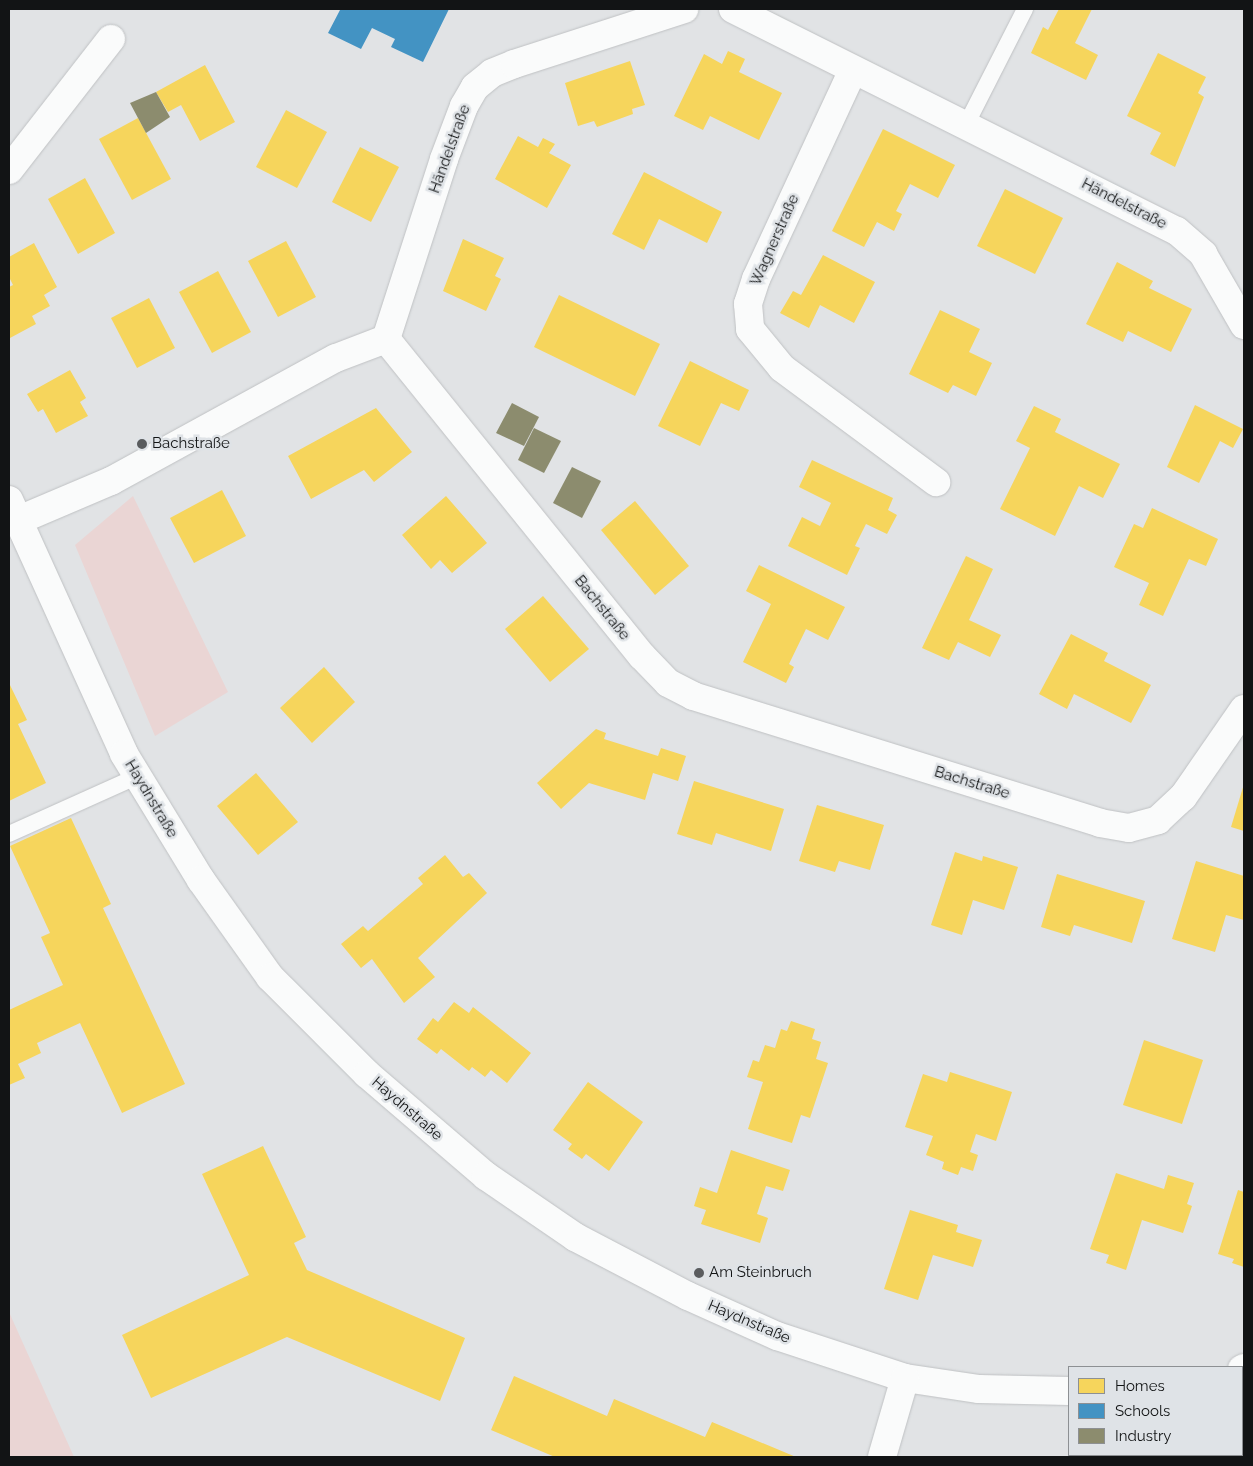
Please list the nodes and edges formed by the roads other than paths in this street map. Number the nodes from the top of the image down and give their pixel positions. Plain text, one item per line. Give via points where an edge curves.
1 (684, 9) edge
2 (733, 9) edge
3 (1025, 9) edge
4 (111, 39) dead end
5 (853, 70) junction
6 (966, 125) junction
7 (9, 170) edge
8 (1244, 325) edge
9 (386, 339) junction
10 (936, 482) dead end
11 (14, 510) edge
12 (1244, 709) edge
13 (136, 777) junction
14 (9, 834) edge
15 (905, 1378) junction
16 (1068, 1391) edge
17 (882, 1457) edge

1 - 9 street, Händelstraße via 514,64 492,73 475,86 444,158
2 - 5 street, Händelstraße
3 - 6 lane
4 - 7 street
5 - 6 street, Händelstraße
5 - 10 street, Wagnerstraße via 756,279 748,304 750,329 782,368
6 - 8 street, Händelstraße via 1192,241
9 - 11 street via 336,358 111,481
9 - 12 street, Bachstraße via 642,656 668,683 693,696 1100,823 1129,828 1158,820 1183,797
11 - 13 street, Haydnstraße via 59,615
13 - 14 lane
13 - 15 street, Haydnstraße via 201,880 270,976 367,1074 486,1176 575,1237 688,1296 777,1336
15 - 16 street, Haydnstraße via 979,1389
15 - 17 street

